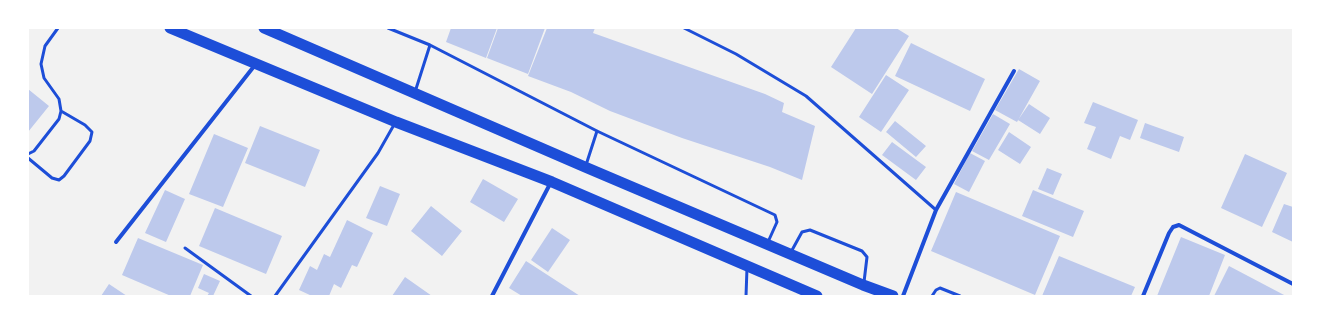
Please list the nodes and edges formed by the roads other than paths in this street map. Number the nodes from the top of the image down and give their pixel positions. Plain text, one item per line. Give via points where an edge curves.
1 (58, 28) edge
2 (170, 28) edge
3 (264, 28) edge
4 (388, 28) edge
5 (684, 28) edge
6 (430, 45) junction
7 (256, 65) junction
8 (1014, 70) dead end
9 (414, 93) junction
10 (61, 111) junction
11 (396, 122) junction
12 (597, 131) junction
13 (28, 154) edge
14 (28, 158) edge
15 (585, 167) junction
16 (552, 182) junction
17 (936, 210) junction
18 (116, 242) dead end
19 (767, 244) junction
20 (184, 248) dead end
21 (790, 254) junction
22 (747, 266) junction
23 (1293, 284) edge
24 (864, 285) junction
25 (251, 296) edge
26 (275, 296) edge
27 (492, 296) edge
28 (746, 296) edge
29 (817, 296) edge
30 (893, 296) edge
31 (903, 296) edge
32 (932, 296) edge
33 (960, 296) edge
34 (1143, 296) edge

1 - 10 lane via 45,46 41,64 44,78 59,99
2 - 7 highway
3 - 9 highway
4 - 6 lane
5 - 17 lane via 736,54 806,96
6 - 9 lane
6 - 12 lane
7 - 11 highway
7 - 18 street
8 - 17 street
9 - 15 highway
10 - 13 lane via 59,119 34,151
10 - 14 lane via 92,132 90,141 59,180 52,178
11 - 16 highway
11 - 26 lane via 378,153
12 - 15 lane
12 - 19 lane via 775,215 777,222
15 - 19 highway
16 - 22 highway
16 - 27 street
17 - 31 street
19 - 21 highway
20 - 25 lane
21 - 24 highway
21 - 24 lane via 802,232 810,230 862,251 867,257
22 - 28 lane
22 - 29 highway
23 - 34 street via 1179,225 1173,227 1169,233
24 - 30 highway
32 - 33 lane via 940,288

